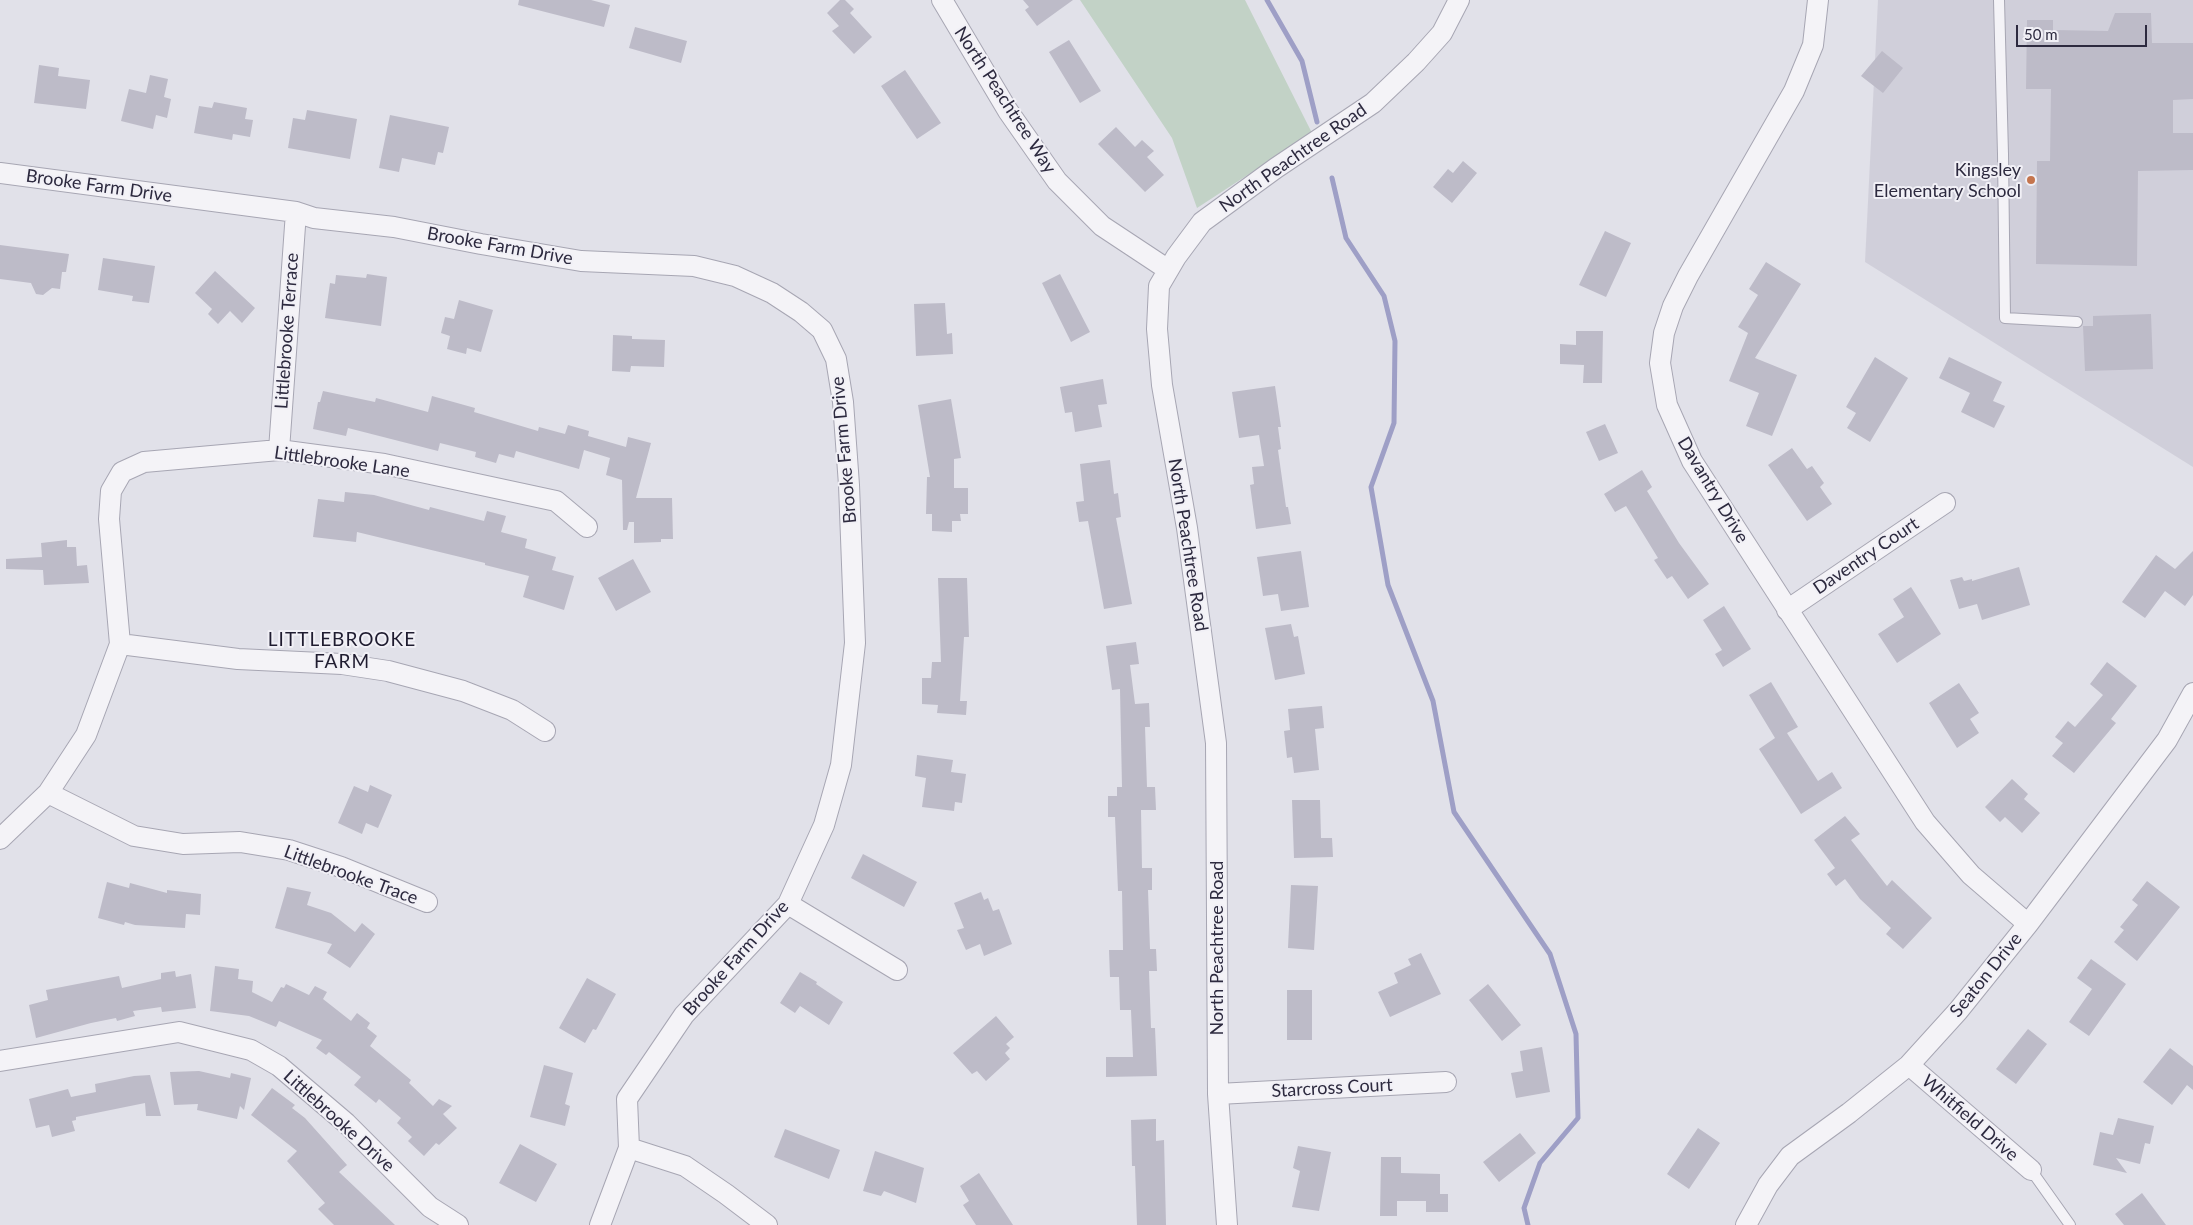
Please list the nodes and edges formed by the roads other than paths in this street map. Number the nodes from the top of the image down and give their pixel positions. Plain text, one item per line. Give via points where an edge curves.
1 (942, 0) edge
2 (1459, 0) edge
3 (1818, 0) edge
4 (1999, 0) edge
5 (0, 173) edge
6 (296, 212) junction
7 (1167, 269) junction
8 (2077, 322) dead end
9 (279, 450) junction
10 (1944, 503) dead end
11 (587, 527) dead end
12 (1787, 610) junction
13 (120, 644) junction
14 (2193, 693) edge
15 (545, 731) dead end
16 (48, 793) junction
17 (0, 839) edge
18 (427, 902) dead end
19 (788, 904) junction
20 (2028, 924) junction
21 (897, 970) dead end
22 (0, 1061) edge
23 (1909, 1065) junction
24 (1446, 1082) dead end
25 (1218, 1094) junction
26 (630, 1148) junction
27 (2031, 1170) joint
28 (458, 1225) edge
29 (600, 1225) edge
30 (768, 1225) edge
31 (1227, 1225) edge
32 (1746, 1225) edge
33 (2070, 1225) edge

1 - 7 street, North Peachtree Way via 1008,112 1057,181 1102,226
2 - 7 street, North Peachtree Road via 1442,33 1373,103 1202,222
3 - 12 street, Davantry Drive via 1813,45 1794,91 1673,306 1664,333 1660,363 1667,405 1692,461
4 - 8 lane via 2005,318
5 - 6 street, Brooke Farm Drive
6 - 9 street, Littlebrooke Terrace
6 - 19 street, Brooke Farm Drive via 314,218 394,227 581,261 694,266 735,276 772,293 822,330 836,358 844,402 855,643 841,765 824,824
7 - 25 street, North Peachtree Road via 1159,286 1157,328 1161,376 1187,528 1216,743
9 - 11 street, Littlebrooke Lane via 384,464 556,501
9 - 13 street, Littlebrooke Lane via 144,462 122,472 111,492 109,519
10 - 12 street, Daventry Court
12 - 20 street, Davantry Drive via 1925,822 1971,875
13 - 15 street via 238,660 342,664 388,671 463,691 512,710
13 - 16 street via 86,735
14 - 20 street, Seaton Drive via 2168,740
16 - 17 street
16 - 18 street, Littlebrooke Trace via 134,836 183,844 240,842 290,850
19 - 21 street
19 - 26 street, Brooke Farm Drive via 684,1015 627,1099
20 - 23 street, Seaton Drive via 1958,1011
22 - 28 street, Littlebrooke Drive via 179,1032 251,1050 279,1066 346,1123 430,1207
23 - 27 street, Whitfield Drive
23 - 32 street, Seaton Drive via 1790,1156 1768,1185
24 - 25 street, Starcross Court
25 - 31 street, North Peachtree Road
26 - 29 street, Brooke Farm Drive
26 - 30 street via 685,1166
27 - 33 lane

